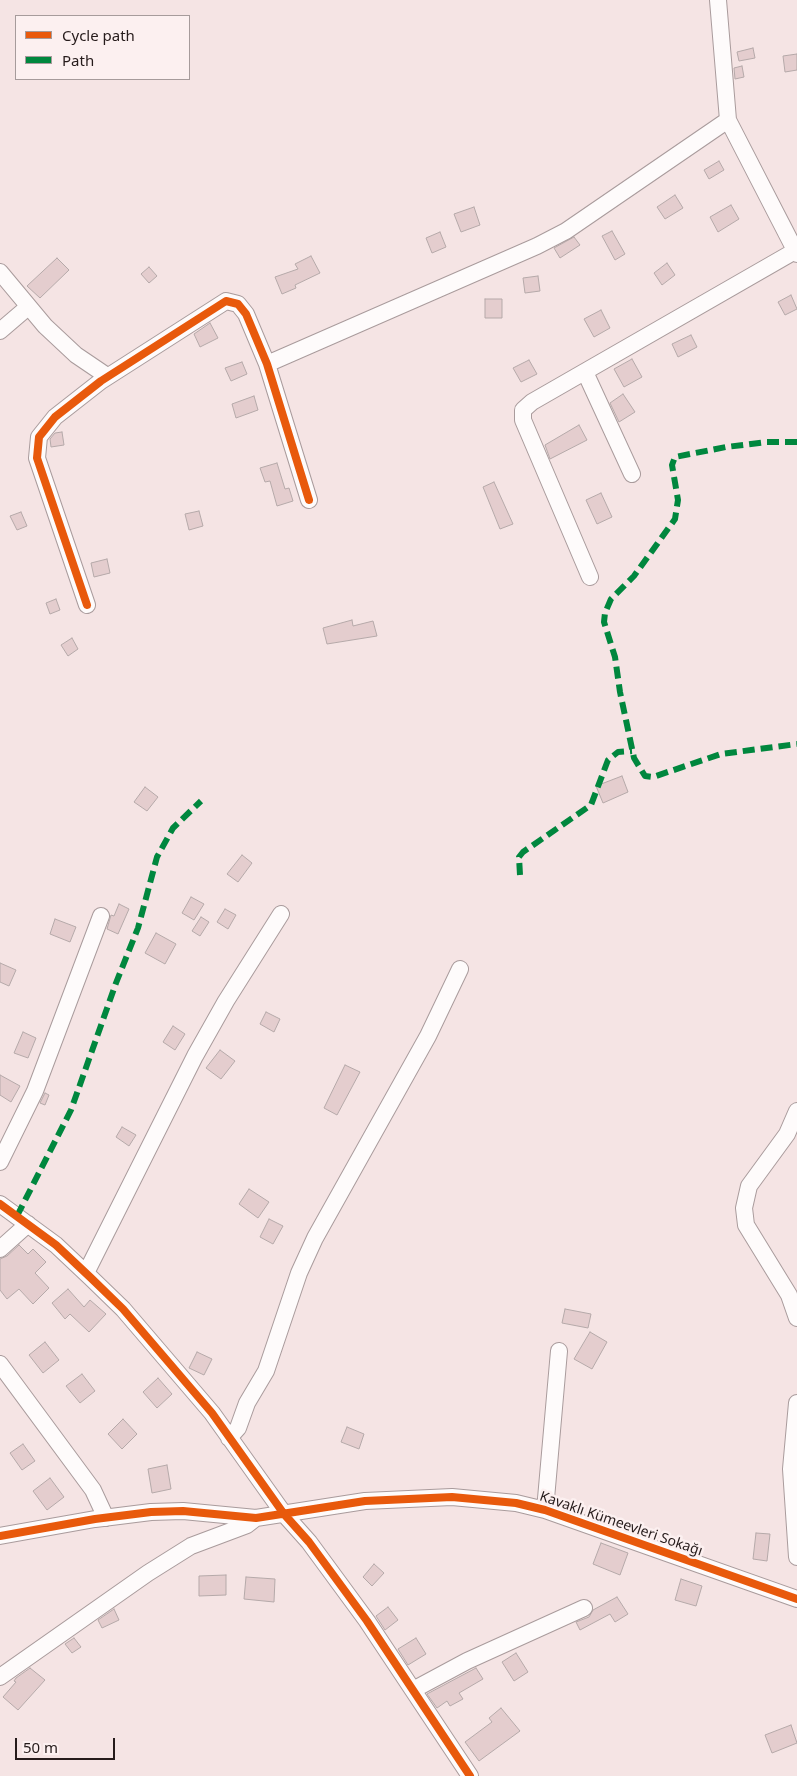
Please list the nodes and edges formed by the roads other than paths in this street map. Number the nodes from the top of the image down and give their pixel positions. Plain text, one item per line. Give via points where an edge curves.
1 (718, 0) edge
2 (728, 120) junction
3 (796, 253) edge
4 (0, 272) edge
5 (28, 307) junction
6 (0, 331) edge
7 (267, 364) junction
8 (585, 372) junction
9 (107, 376) junction
10 (632, 474) dead end
11 (309, 500) dead end
12 (590, 577) dead end
13 (87, 605) dead end
14 (281, 914) dead end
15 (101, 916) dead end
16 (460, 969) dead end
17 (797, 1110) edge
18 (0, 1162) edge
19 (0, 1204) edge
20 (28, 1224) junction
21 (0, 1248) edge
22 (86, 1273) junction
23 (797, 1318) edge
24 (559, 1351) dead end
25 (0, 1364) edge
26 (797, 1403) edge
27 (230, 1438) junction
28 (545, 1510) junction
29 (284, 1514) junction
30 (106, 1518) junction
31 (256, 1518) junction
32 (0, 1536) edge
33 (797, 1557) edge
34 (797, 1599) edge
35 (584, 1608) dead end
36 (0, 1677) edge
37 (413, 1690) junction
38 (470, 1776) edge

1 - 2 street
2 - 3 street
2 - 7 street via 566,230 537,246
3 - 8 street
4 - 5 street
5 - 6 street
5 - 9 street via 76,355
7 - 9 street via 246,314 238,304 226,301
7 - 11 street
8 - 10 street
8 - 12 street via 528,404 522,416
9 - 13 street via 55,417 42,432 36,450
14 - 22 street via 195,1056
15 - 18 street via 35,1091
16 - 27 street via 428,1036 314,1238 266,1371
17 - 23 street via 787,1134 749,1186 744,1208 746,1225 789,1295
19 - 20 street
20 - 21 street
20 - 22 street
22 - 27 street via 168,1361
24 - 28 street
25 - 30 street via 93,1490
26 - 33 street via 791,1468
27 - 29 street
28 - 29 street, Kavaklı Kümeevleri Sokağı via 516,1503 452,1497 366,1501
28 - 34 street, Kavaklı Kümeevleri Sokağı
29 - 31 street, Kavaklı Kümeevleri Sokağı
29 - 37 street via 309,1542 367,1621
30 - 31 street via 183,1511
30 - 32 street
31 - 36 street via 247,1525 191,1546
35 - 37 street via 467,1661
37 - 38 street

